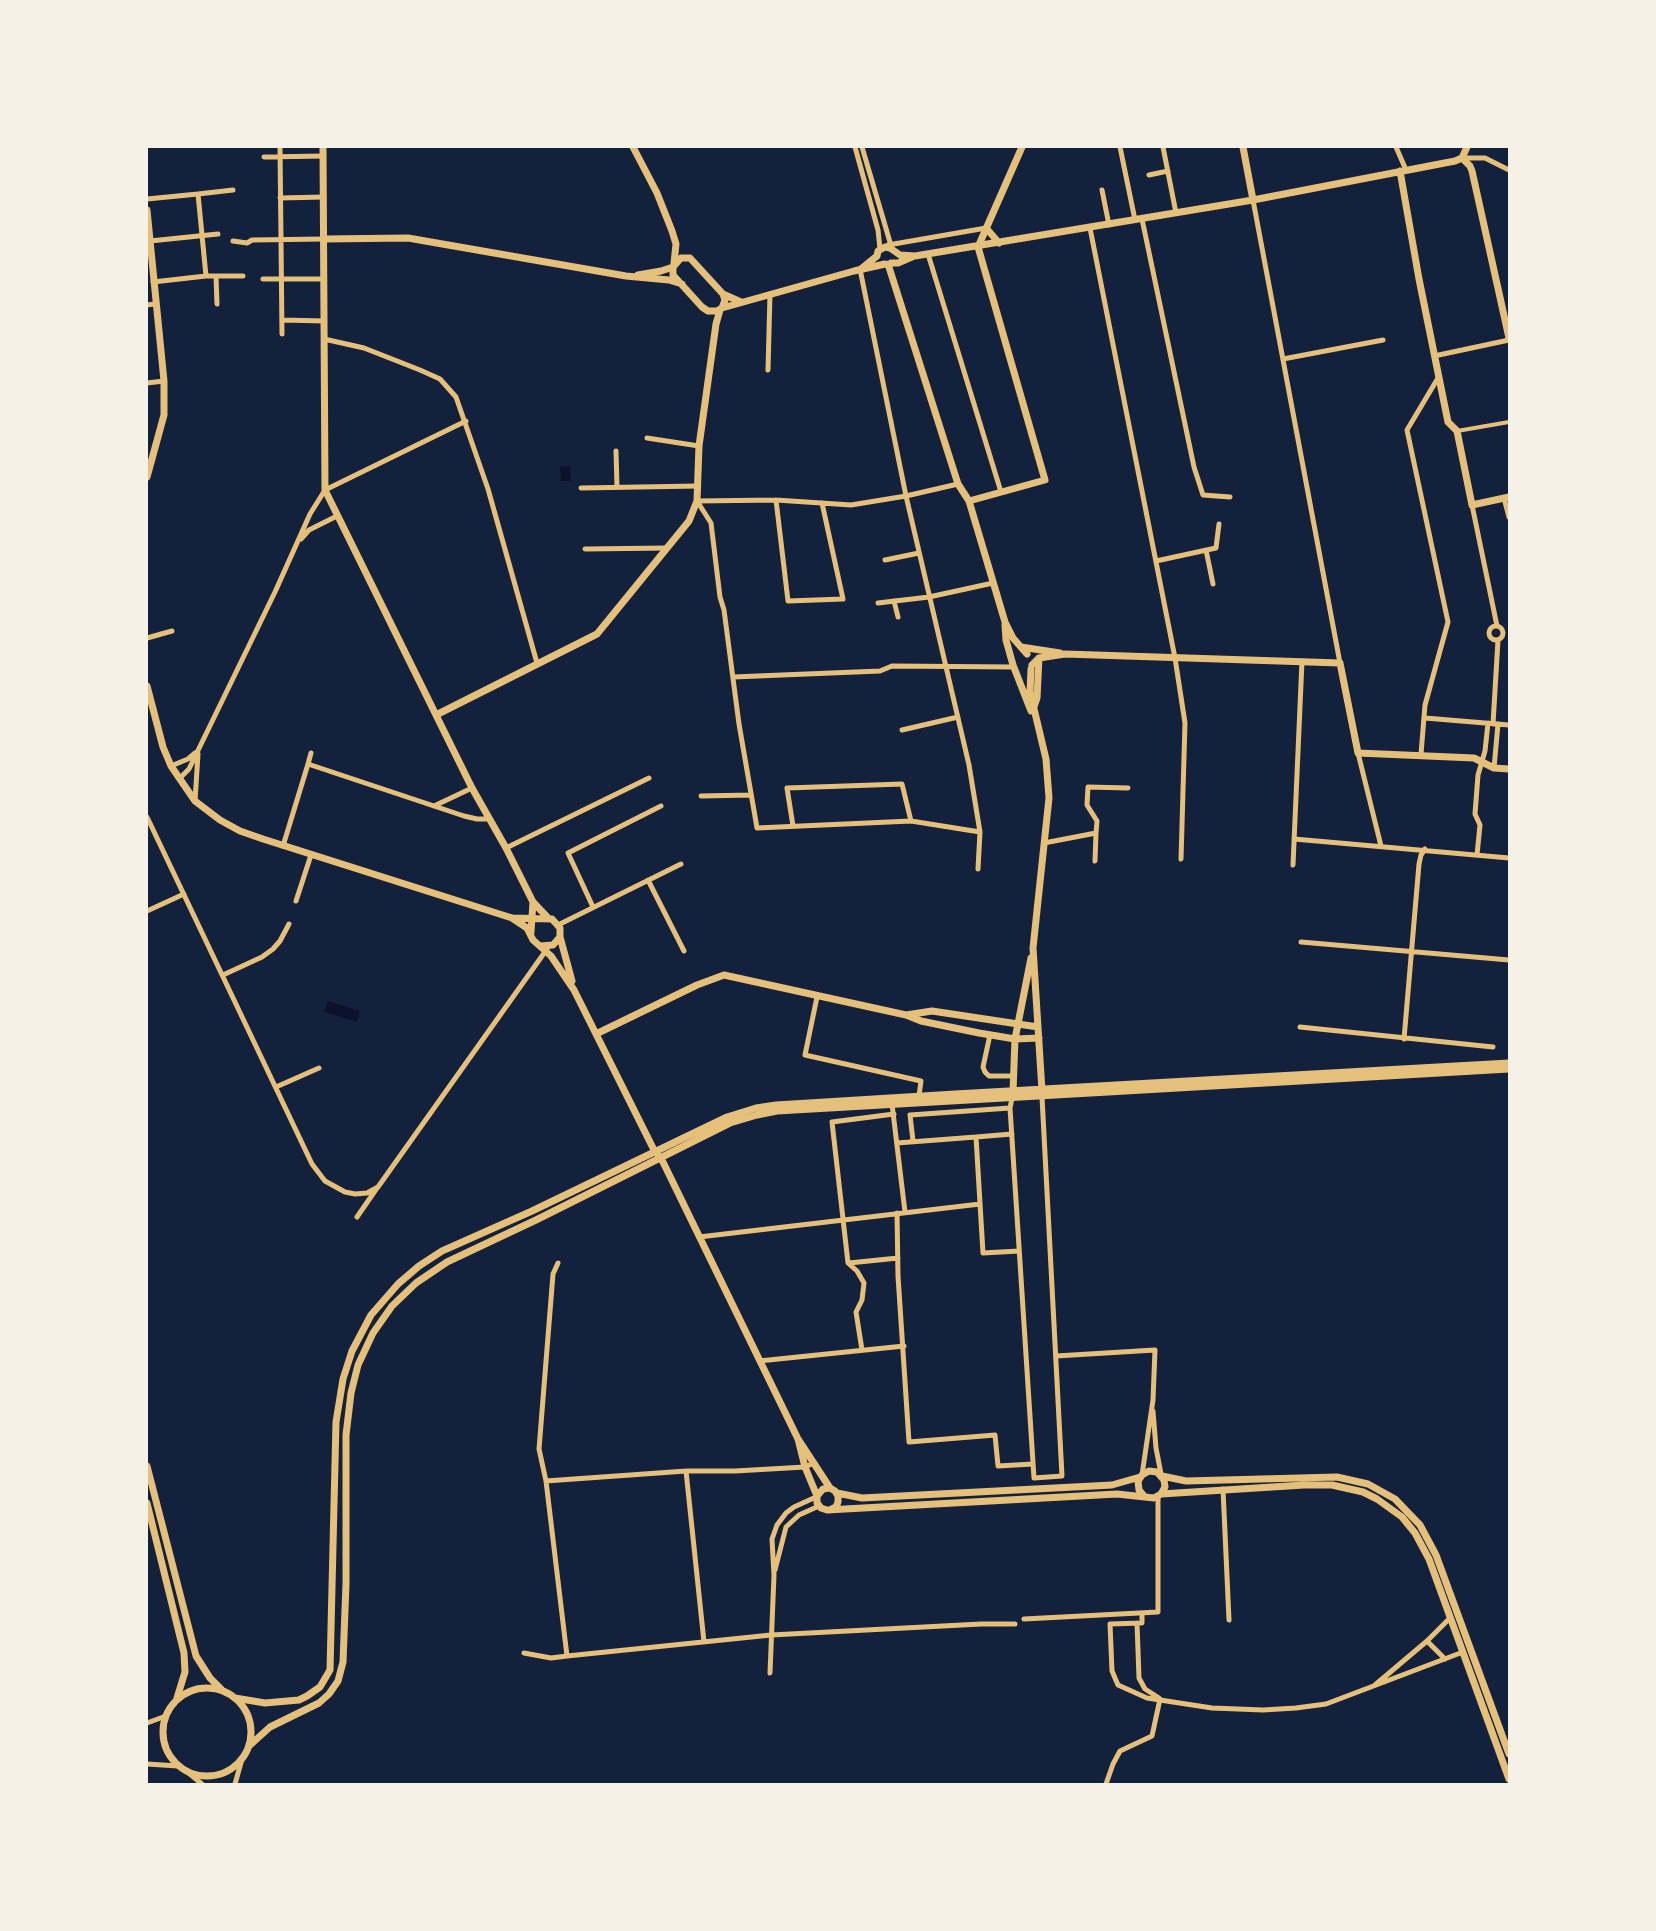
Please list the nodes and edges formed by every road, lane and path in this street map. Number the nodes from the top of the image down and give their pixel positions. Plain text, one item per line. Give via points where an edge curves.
1 (280, 147) edge
2 (323, 147) edge
3 (633, 147) edge
4 (855, 147) edge
5 (862, 147) edge
6 (1022, 147) edge
7 (1120, 147) edge
8 (1163, 147) edge
9 (1243, 147) edge
10 (1396, 147) edge
11 (1467, 147) edge
12 (264, 156) dead end
13 (280, 156) junction
14 (323, 156) junction
15 (1462, 158) junction
16 (1509, 170) edge
17 (1168, 171) junction
18 (1403, 171) junction
19 (1149, 175) dead end
20 (233, 190) dead end
21 (1102, 190) dead end
22 (198, 194) junction
23 (324, 197) junction
24 (280, 198) junction
25 (147, 199) edge
26 (1252, 200) junction
27 (147, 210) edge
28 (1176, 213) junction
29 (1139, 220) junction
30 (1109, 225) junction
31 (986, 228) junction
32 (1090, 228) junction
33 (218, 234) dead end
34 (202, 236) junction
35 (281, 239) junction
36 (324, 239) junction
37 (233, 240) dead end
38 (150, 241) junction
39 (999, 243) junction
40 (676, 244) junction
41 (978, 247) junction
42 (886, 250) junction
43 (928, 254) junction
44 (915, 256) junction
45 (690, 258) junction
46 (888, 264) junction
47 (674, 265) junction
48 (860, 269) junction
49 (206, 276) junction
50 (216, 276) junction
51 (243, 276) dead end
52 (626, 276) junction
53 (263, 279) dead end
54 (281, 279) junction
55 (324, 279) junction
56 (153, 282) junction
57 (682, 284) junction
58 (723, 294) junction
59 (770, 294) junction
60 (741, 302) junction
61 (155, 304) junction
62 (217, 304) dead end
63 (147, 305) edge
64 (702, 307) junction
65 (721, 309) junction
66 (282, 320) junction
67 (324, 321) junction
68 (716, 324) junction
69 (282, 334) dead end
70 (324, 339) junction
71 (1509, 339) edge
72 (1383, 340) dead end
73 (1434, 356) junction
74 (1283, 359) junction
75 (768, 370) dead end
76 (1438, 378) junction
77 (164, 381) junction
78 (147, 383) edge
79 (466, 422) junction
80 (1509, 422) edge
81 (1457, 431) junction
82 (647, 438) dead end
83 (699, 446) junction
84 (616, 452) dead end
85 (147, 477) edge
86 (958, 484) junction
87 (698, 486) junction
88 (581, 488) dead end
89 (617, 488) junction
90 (326, 490) junction
91 (1001, 492) junction
92 (906, 496) junction
93 (1230, 497) dead end
94 (1507, 498) edge
95 (776, 500) junction
96 (698, 501) junction
97 (969, 501) junction
98 (822, 503) junction
99 (1472, 505) junction
100 (337, 516) junction
101 (1509, 517) edge
102 (1219, 524) dead end
103 (297, 545) junction
104 (667, 548) junction
105 (585, 549) dead end
106 (1206, 550) junction
107 (919, 553) junction
108 (885, 560) dead end
109 (1156, 561) junction
110 (993, 583) junction
111 (1213, 584) dead end
112 (929, 597) junction
113 (894, 601) junction
114 (878, 603) dead end
115 (898, 617) dead end
116 (1005, 621) junction
117 (1497, 626) junction
118 (172, 631) dead end
119 (147, 638) edge
120 (1498, 640) junction
121 (1025, 651) junction
122 (1065, 654) junction
123 (1039, 658) junction
124 (1175, 658) junction
125 (1302, 661) junction
126 (537, 663) junction
127 (1340, 663) junction
128 (1013, 666) junction
129 (946, 667) junction
130 (1031, 667) junction
131 (733, 677) junction
132 (147, 686) edge
133 (149, 704) edge
134 (1033, 710) junction
135 (436, 715) junction
136 (958, 717) junction
137 (1035, 718) junction
138 (1425, 718) junction
139 (1493, 724) junction
140 (1509, 725) edge
141 (902, 730) dead end
142 (198, 750) junction
143 (311, 753) dead end
144 (1358, 753) junction
145 (1421, 754) junction
146 (1482, 762) junction
147 (308, 764) junction
148 (171, 766) junction
149 (1494, 768) junction
150 (1509, 769) edge
151 (649, 777) dead end
152 (179, 780) junction
153 (472, 788) junction
154 (1128, 788) dead end
155 (752, 795) junction
156 (701, 796) dead end
157 (195, 801) junction
158 (434, 806) junction
159 (662, 806) dead end
160 (147, 817) edge
161 (490, 819) junction
162 (911, 821) junction
163 (793, 826) junction
164 (980, 832) junction
165 (1096, 833) junction
166 (1294, 839) junction
167 (1044, 843) junction
168 (284, 846) junction
169 (1381, 846) junction
170 (506, 848) junction
171 (1425, 849) junction
172 (311, 855) junction
173 (1477, 855) junction
174 (1509, 858) edge
175 (1180, 859) dead end
176 (1095, 861) dead end
177 (681, 864) dead end
178 (1293, 865) dead end
179 (978, 869) dead end
180 (648, 880) junction
181 (184, 894) junction
182 (296, 901) dead end
183 (533, 902) junction
184 (593, 907) junction
185 (147, 911) edge
186 (515, 918) junction
187 (537, 923) junction
188 (289, 924) dead end
189 (558, 924) junction
190 (560, 937) junction
191 (1301, 942) dead end
192 (543, 947) junction
193 (1033, 948) junction
194 (684, 951) dead end
195 (1412, 952) junction
196 (1509, 960) edge
197 (554, 961) junction
198 (536, 962) junction
199 (223, 975) junction
200 (574, 990) junction
201 (817, 997) junction
202 (906, 1015) junction
203 (1017, 1024) junction
204 (1038, 1027) junction
205 (1300, 1027) dead end
206 (596, 1034) junction
207 (990, 1035) junction
208 (1039, 1038) junction
209 (1015, 1039) junction
210 (1404, 1039) junction
211 (1493, 1047) dead end
212 (1509, 1063) edge
213 (319, 1068) dead end
214 (1509, 1069) edge
215 (1014, 1076) junction
216 (276, 1088) junction
217 (1042, 1093) junction
218 (1013, 1094) junction
219 (919, 1096) junction
220 (892, 1104) junction
221 (1010, 1108) junction
222 (894, 1114) junction
223 (1012, 1134) junction
224 (976, 1137) junction
225 (913, 1142) junction
226 (897, 1143) junction
227 (655, 1151) junction
228 (660, 1158) junction
229 (378, 1187) junction
230 (980, 1204) junction
231 (905, 1212) junction
232 (897, 1214) junction
233 (357, 1217) dead end
234 (843, 1220) junction
235 (699, 1237) junction
236 (1019, 1251) junction
237 (898, 1258) junction
238 (558, 1263) dead end
239 (848, 1263) junction
240 (904, 1346) junction
241 (862, 1350) junction
242 (1056, 1356) junction
243 (759, 1360) junction
244 (1153, 1400) junction
245 (798, 1439) junction
246 (814, 1462) junction
247 (1033, 1464) junction
248 (147, 1466) edge
249 (805, 1467) junction
250 (686, 1471) junction
251 (1162, 1475) junction
252 (1141, 1476) junction
253 (546, 1481) junction
254 (830, 1488) junction
255 (1223, 1489) junction
256 (837, 1493) junction
257 (1160, 1495) junction
258 (1145, 1496) junction
259 (814, 1497) junction
260 (147, 1503) edge
261 (819, 1506) junction
262 (830, 1510) junction
263 (774, 1575) junction
264 (1142, 1613) junction
265 (1450, 1618) junction
266 (1024, 1619) dead end
267 (1229, 1620) dead end
268 (1137, 1623) junction
269 (1015, 1624) dead end
270 (771, 1635) junction
271 (1427, 1641) junction
272 (704, 1642) junction
273 (1463, 1652) junction
274 (524, 1653) dead end
275 (567, 1656) junction
276 (1445, 1659) junction
277 (770, 1673) dead end
278 (1372, 1688) junction
279 (223, 1691) junction
280 (235, 1698) junction
281 (1160, 1699) junction
282 (177, 1700) junction
283 (166, 1716) junction
284 (147, 1724) edge
285 (249, 1746) junction
286 (1509, 1754) edge
287 (242, 1759) junction
288 (147, 1764) edge
289 (182, 1768) junction
290 (1509, 1779) edge
291 (202, 1784) edge
292 (235, 1784) edge
293 (1106, 1784) edge

1 - 13 street
2 - 14 street
3 - 40 street via 657,193
4 - 42 street
5 - 42 street
6 - 31 street
7 - 29 street
8 - 17 street
9 - 26 street
10 - 18 street
11 - 15 street
12 - 13 street
13 - 14 street
13 - 24 street
14 - 23 street
15 - 16 street via 1485,158
15 - 18 street
15 - 71 street via 1472,171
17 - 19 street
17 - 28 street
18 - 26 street
18 - 73 street
20 - 22 street
21 - 30 street
22 - 25 street
22 - 34 street
23 - 24 street
23 - 36 street
24 - 35 street
26 - 28 street
26 - 74 street
27 - 38 street
28 - 29 street
29 - 30 street
29 - 93 street via 1203,495
30 - 32 street
31 - 39 street
31 - 41 street
31 - 42 street
32 - 39 street
32 - 109 street
33 - 34 street
34 - 38 street
34 - 49 street
35 - 36 street
35 - 37 street via 247,243
35 - 54 street
36 - 52 street via 408,238
36 - 55 street
38 - 56 street
39 - 41 street
40 - 45 street
40 - 47 street
41 - 43 street
41 - 91 street via 1046,480
42 - 44 street
42 - 46 street via 894,258
42 - 46 street via 880,263
42 - 48 street
43 - 44 street
43 - 91 street
44 - 46 street
45 - 47 street via 681,258
45 - 58 street
46 - 48 street
46 - 86 street
47 - 52 street
47 - 57 street via 673,275
48 - 59 street
48 - 92 street
49 - 50 street
49 - 56 street
50 - 51 street
50 - 62 street
52 - 57 street
53 - 54 street
54 - 55 street
54 - 66 street
55 - 67 street
56 - 61 street
57 - 64 street
58 - 60 street
58 - 65 street
59 - 60 street
59 - 75 street
60 - 65 street
61 - 63 street
61 - 77 street
64 - 65 street via 708,311
64 - 68 street
65 - 68 street
66 - 67 street
66 - 69 street
67 - 70 street
68 - 83 street
70 - 79 street via 364,348 440,380 456,397
70 - 90 street
71 - 73 street
72 - 74 street
73 - 76 street
74 - 127 street
76 - 81 street via 1448,422
76 - 138 street via 1407,430 1448,622 1425,705
77 - 78 street
77 - 85 street via 163,419
79 - 90 street
79 - 126 street
80 - 81 street
81 - 99 street
82 - 83 street
83 - 87 street
84 - 89 street
86 - 92 street
86 - 97 street
87 - 89 street
87 - 96 street
88 - 89 street
90 - 100 street
90 - 103 street
91 - 97 street
92 - 98 street via 851,505
92 - 107 street
94 - 99 street
94 - 101 street
95 - 96 street
95 - 98 street
95 - 98 street via 788,601 843,599
96 - 104 street via 689,521
96 - 131 street via 711,523
97 - 110 street
99 - 117 street
100 - 103 street via 309,530
100 - 135 street
102 - 106 street via 1216,548
103 - 142 street
104 - 105 street
104 - 126 street via 597,634
106 - 109 street
106 - 111 street
107 - 108 street
107 - 112 street
109 - 124 street
110 - 112 street
110 - 116 street
112 - 113 street
112 - 129 street
113 - 114 street
113 - 115 street
116 - 121 street
116 - 128 street
117 - 120 street via 1503,632
117 - 120 street via 1488,634
118 - 119 street
120 - 139 street
121 - 122 street
121 - 128 street via 1015,656
121 - 130 street via 1032,660
122 - 123 street
122 - 124 street
123 - 130 street
123 - 134 street
124 - 125 street
124 - 175 street via 1185,723
125 - 127 street
125 - 166 street
126 - 135 street
127 - 144 street
128 - 129 street
128 - 130 street via 1022,673
128 - 137 street
129 - 131 street via 892,666 880,671
129 - 136 street
130 - 134 street
131 - 155 street
132 - 133 street
133 - 148 street
134 - 137 street
135 - 153 street
136 - 141 street
136 - 164 street
137 - 167 street via 1048,773
138 - 139 street
138 - 145 street
139 - 140 street
139 - 146 street
139 - 149 street
142 - 148 street
142 - 152 street
142 - 157 street
143 - 147 street
144 - 145 street
144 - 169 street
145 - 146 street
146 - 149 street
146 - 173 street via 1475,814 1480,825
147 - 158 street
147 - 168 street
148 - 152 street
149 - 150 street
151 - 170 street
152 - 157 street
153 - 158 street
153 - 161 street
154 - 165 street via 1088,787 1088,805 1097,821
155 - 156 street
155 - 163 street via 757,828
157 - 168 street via 240,831
158 - 161 street
159 - 184 street via 568,853
160 - 181 street
161 - 170 street
162 - 163 street
162 - 163 street via 902,784 787,788
162 - 164 street
164 - 179 street
165 - 167 street
165 - 176 street
166 - 169 street
166 - 178 street
167 - 193 street
168 - 172 street
169 - 171 street
170 - 183 street
171 - 173 street
171 - 195 street via 1419,864
172 - 182 street
172 - 186 street
173 - 174 street
177 - 180 street
180 - 184 street
180 - 194 street
181 - 185 street
181 - 199 street
183 - 186 street via 527,912
183 - 187 street
183 - 187 street
184 - 189 street
186 - 187 street
186 - 187 street via 527,928
187 - 189 street
187 - 192 street
188 - 199 street via 273,949
189 - 190 street
190 - 192 street via 556,943
190 - 200 street
191 - 195 street
192 - 197 street
192 - 198 street
192 - 198 street
193 - 203 street
193 - 204 street
195 - 196 street
195 - 210 street
197 - 198 street
197 - 200 street
198 - 229 street
199 - 216 street
200 - 206 street
201 - 202 street
201 - 206 street via 724,975
201 - 219 street via 805,1055 921,1081
202 - 203 street via 932,1011
202 - 207 street via 921,1022
203 - 204 street
203 - 209 street
204 - 208 street
205 - 210 street
206 - 227 street
207 - 209 street
207 - 215 street via 985,1072 989,1076
208 - 209 street
208 - 217 street
209 - 215 street
210 - 211 street
212 - 217 street
213 - 216 street
214 - 217 street
215 - 218 street
216 - 229 street via 312,1164 325,1181 355,1194
217 - 218 street
217 - 242 street
218 - 219 street
218 - 220 street
218 - 221 street
219 - 227 street via 756,1108
220 - 222 street
220 - 228 street via 757,1114
221 - 223 street
221 - 225 street via 910,1115
222 - 226 street
222 - 234 street via 832,1122
223 - 224 street
223 - 236 street
224 - 225 street
224 - 230 street
225 - 226 street
226 - 231 street
227 - 228 street
227 - 280 street via 442,1251 398,1284 371,1315 346,1365 338,1402 330,1670 320,1687 299,1700 265,1703
228 - 235 street
228 - 285 street via 440,1266 403,1295 383,1317 358,1365 347,1416 342,1672 334,1688 319,1703 270,1727
229 - 233 street
230 - 231 street
230 - 236 street via 983,1252
231 - 232 street
232 - 234 street
232 - 237 street
234 - 235 street
234 - 239 street
235 - 243 street
236 - 247 street
237 - 239 street
237 - 240 street
238 - 253 street via 553,1274 539,1449
239 - 241 street via 864,1283 856,1312
240 - 241 street
240 - 247 street via 909,1442 996,1435 998,1466
241 - 243 street
242 - 244 street via 1155,1350
242 - 247 street via 1062,1476 1034,1478
243 - 245 street
244 - 251 street
244 - 252 street
245 - 246 street
245 - 249 street
246 - 249 street
246 - 254 street
248 - 279 street via 196,1656
249 - 250 street
249 - 259 street
250 - 253 street
250 - 272 street
251 - 252 street via 1153,1471
251 - 257 street via 1165,1484
251 - 286 street via 1185,1481 1337,1477 1368,1484 1395,1499 1420,1525 1436,1555
252 - 256 street via 1112,1485 862,1497
252 - 258 street via 1138,1486
253 - 275 street
254 - 256 street
254 - 259 street via 820,1490
255 - 257 street
255 - 265 street via 1332,1485 1377,1499 1402,1517 1415,1533 1429,1559
255 - 267 street
256 - 262 street via 838,1502
257 - 258 street
257 - 264 street via 1158,1612
258 - 262 street via 1117,1494
259 - 261 street
259 - 263 street via 786,1513 777,1525 771,1547
260 - 282 street via 184,1653 185,1672
261 - 262 street
261 - 263 street via 799,1515 786,1527
263 - 270 street
264 - 266 street
264 - 268 street via 1142,1623
265 - 271 street
265 - 273 street
268 - 281 street via 1139,1678 1145,1689
268 - 281 street via 1110,1624 1114,1680 1147,1698
269 - 270 street
270 - 272 street
270 - 277 street
271 - 276 street
271 - 278 street
272 - 275 street
273 - 276 street
273 - 290 street
274 - 275 street via 551,1658
276 - 278 street
278 - 281 street via 1326,1704 1296,1708 1233,1710
279 - 280 street
279 - 282 street via 204,1688
280 - 285 street via 250,1720
281 - 293 street via 1152,1736 1120,1751
282 - 283 street
283 - 284 street
283 - 289 street via 164,1743
285 - 287 street
287 - 289 street via 220,1774 202,1776
287 - 292 street
288 - 289 street
289 - 291 street

